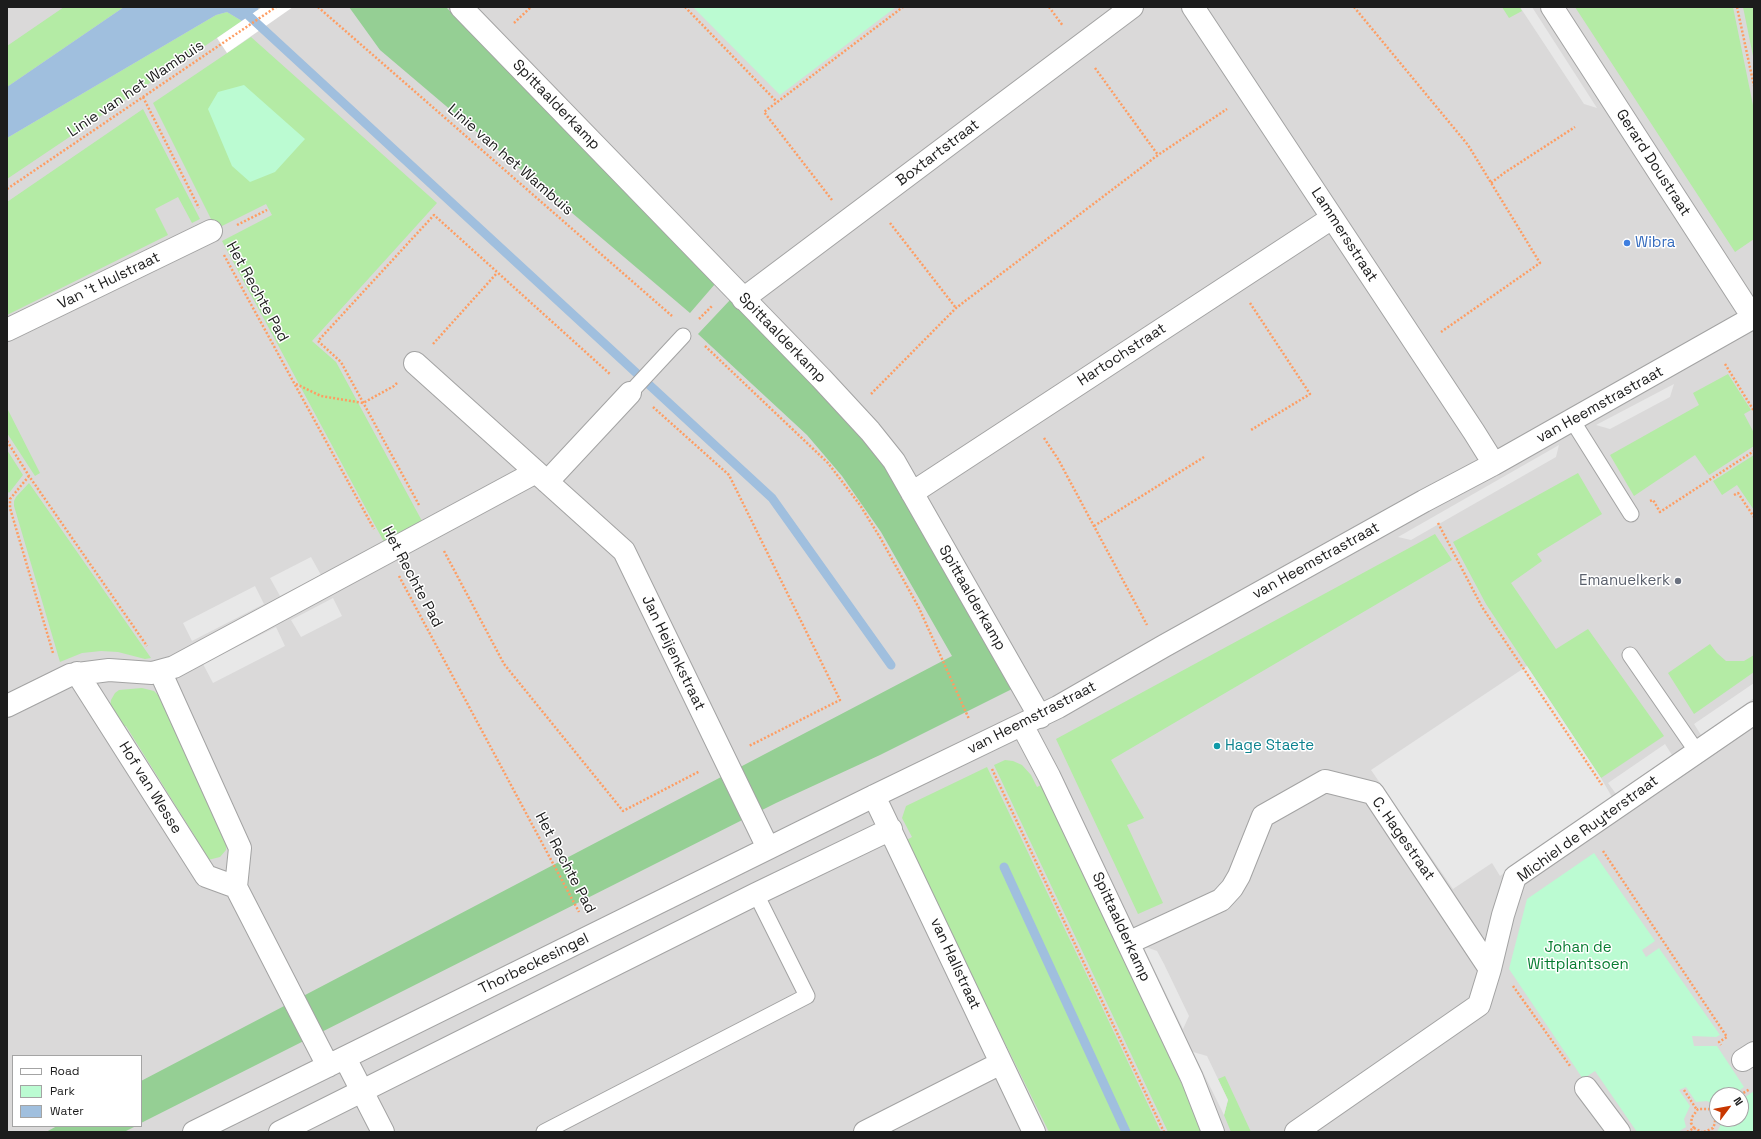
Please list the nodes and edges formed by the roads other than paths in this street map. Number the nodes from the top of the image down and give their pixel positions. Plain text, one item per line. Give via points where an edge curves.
1 (461, 7) edge
2 (1132, 7) edge
3 (1193, 7) edge
4 (1552, 7) edge
5 (1332, 218) junction
6 (212, 234) road end
7 (737, 292) junction
8 (1754, 318) edge
9 (7, 330) edge
10 (686, 333) road end
11 (415, 363) dead end
12 (630, 393) joint
13 (1572, 420) junction
14 (1494, 464) junction
15 (542, 477) junction
16 (912, 493) junction
17 (1631, 514) road end
18 (1630, 655) dead end
19 (162, 671) junction
20 (69, 676) junction
21 (7, 706) edge
22 (1754, 713) edge
23 (1031, 721) junction
24 (1697, 752) junction
25 (874, 796) junction
26 (891, 829) junction
27 (768, 848) junction
28 (236, 887) junction
29 (756, 894) junction
30 (1128, 943) junction
31 (1490, 969) junction
32 (336, 1062) junction
33 (1001, 1063) junction
34 (1586, 1088) road end
35 (363, 1090) junction
36 (194, 1132) edge
37 (280, 1132) edge
38 (383, 1132) edge
39 (544, 1132) edge
40 (866, 1132) edge
41 (1034, 1132) edge
42 (1213, 1132) edge
43 (1296, 1132) edge
44 (1619, 1132) edge

1 - 7 street, Spittaalderkamp
2 - 7 street, Boxtartstraat via 848,221
3 - 5 street, Lammersstraat
4 - 8 street, Gerard Doustraat
5 - 14 street, Lammersstraat
5 - 16 street, Hartochstraat
6 - 9 street, Van 't Hulstraat
7 - 16 street, Spittaalderkamp via 853,412 894,460
8 - 13 street, van Heemstrastraat
10 - 12 lane
11 - 15 street, Jan Heijenkstraat
12 - 15 street
13 - 14 street, van Heemstrastraat
13 - 17 lane
14 - 23 street, van Heemstrastraat
15 - 19 street via 386,552
15 - 27 street, Jan Heijenkstraat via 624,551
16 - 23 street, Spittaalderkamp
18 - 24 lane
19 - 20 street via 108,670
19 - 28 street via 240,848
20 - 21 street
20 - 28 street, Hof van Wesse via 206,876
22 - 24 street, Michiel de Ruyterstraat
23 - 25 street, van Heemstrastraat
23 - 30 street, Spittaalderkamp via 1049,776
24 - 31 street, Michiel de Ruyterstraat via 1515,877
25 - 26 street, van Hallstraat
25 - 27 street, Thorbeckesingel
26 - 29 street
26 - 33 street, van Hallstraat
27 - 32 street, Thorbeckesingel
28 - 32 street
29 - 35 street
29 - 39 lane via 807,996
30 - 31 street, C. Hagestraat via 1221,900 1239,876 1263,816 1324,781 1373,793
30 - 42 street, Spittaalderkamp via 1192,1078
31 - 43 street, Michiel de Ruyterstraat via 1479,1005
32 - 35 street
32 - 36 street, Thorbeckesingel
33 - 40 street
33 - 41 street, van Hallstraat
34 - 44 street
35 - 37 street
35 - 38 street

